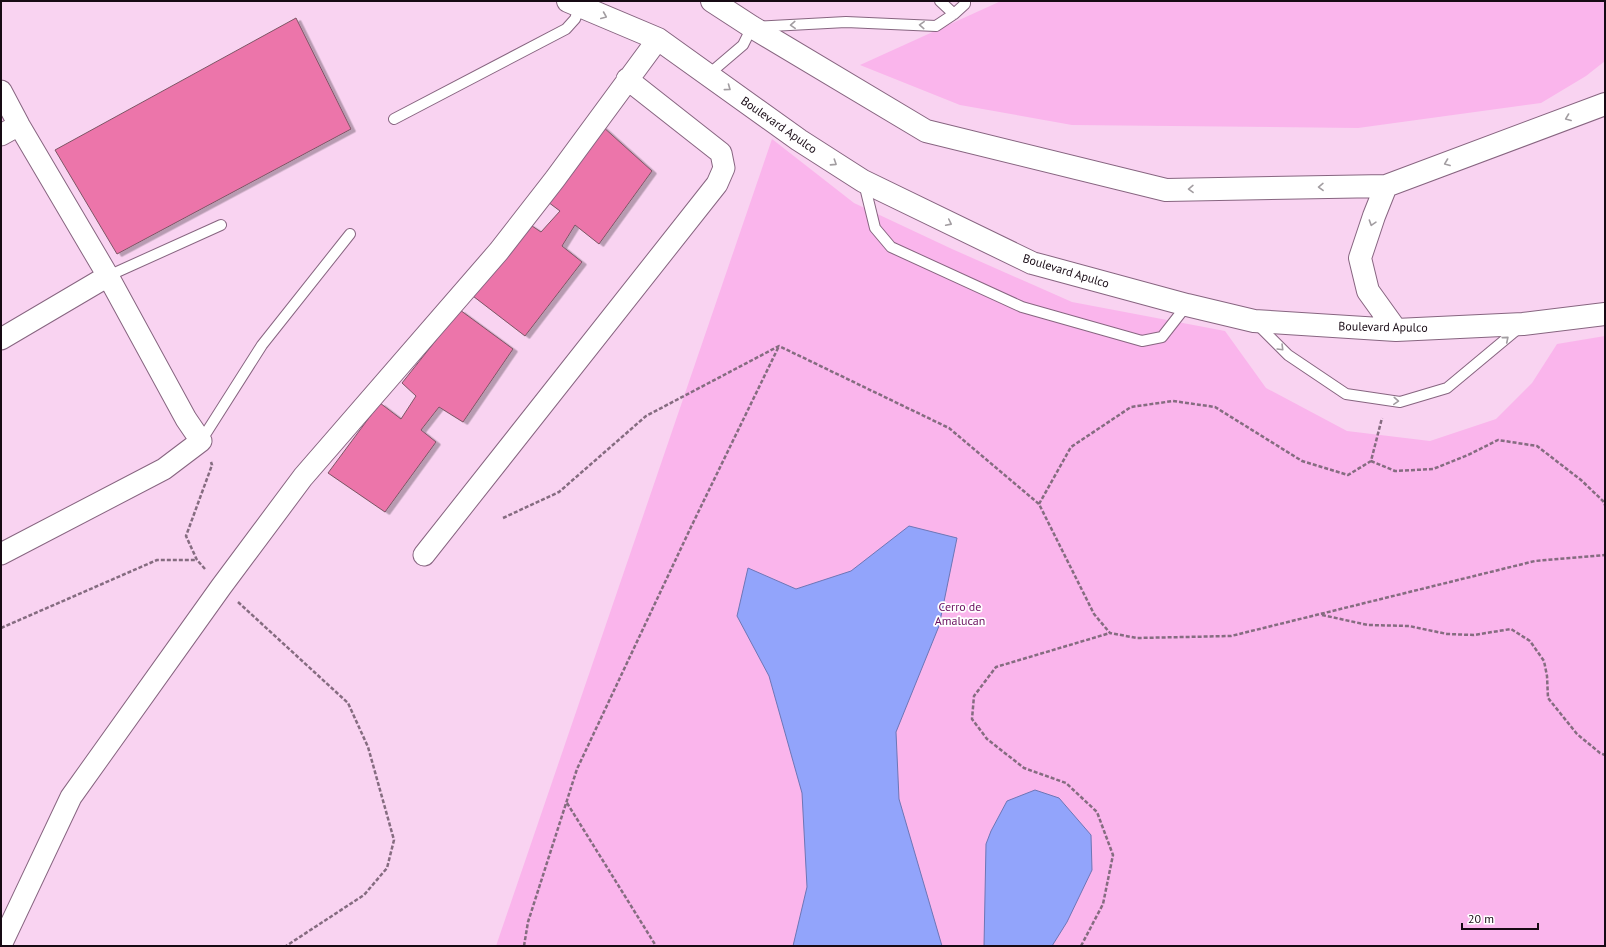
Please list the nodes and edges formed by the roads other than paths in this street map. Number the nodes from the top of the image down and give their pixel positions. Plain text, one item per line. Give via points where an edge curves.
1 (712, 1) edge
2 (940, 1) edge
3 (965, 1) edge
4 (574, 4) edge
5 (954, 14) junction
6 (752, 27) junction
7 (658, 39) junction
8 (709, 74) junction
9 (627, 80) junction
10 (1, 91) edge
11 (1605, 104) edge
12 (394, 119) dead end
13 (19, 125) junction
14 (1, 135) edge
15 (863, 181) junction
16 (1386, 186) junction
17 (221, 225) dead end
18 (350, 234) dead end
19 (108, 276) junction
20 (1187, 305) junction
21 (1605, 314) edge
22 (1254, 321) junction
23 (1523, 324) junction
24 (1396, 330) junction
25 (1, 339) edge
26 (200, 441) junction
27 (1, 554) edge
28 (424, 555) dead end
29 (1, 945) edge

1 - 6 street
2 - 5 lane
3 - 5 lane
4 -> 7 street, Boulevard Apulco
4 - 12 lane via 575,19 566,29
5 -> 6 lane via 936,26 846,22
6 - 8 lane via 743,45
16 -> 6 street via 1166,190 926,131
7 - 8 street, Boulevard Apulco
7 - 9 street
8 -> 15 street, Boulevard Apulco via 799,140
9 - 28 street via 721,153 724,168 717,184
9 - 29 street via 499,251 303,477 221,587 71,797
10 - 13 street
11 -> 16 street
13 - 14 street
13 - 19 street
15 -> 20 street, Boulevard Apulco via 1032,262
15 - 20 lane via 875,228 891,247 1022,307 1142,341 1162,337
16 -> 24 street via 1360,258 1368,291
17 - 19 lane
18 - 26 lane via 262,345
19 - 25 street
19 - 26 street
20 - 22 street, Boulevard Apulco
21 - 23 street, Boulevard Apulco
22 -> 23 lane via 1288,355 1346,394 1400,402 1447,388
22 - 24 street, Boulevard Apulco
23 - 24 street, Boulevard Apulco
26 - 27 street via 164,469

